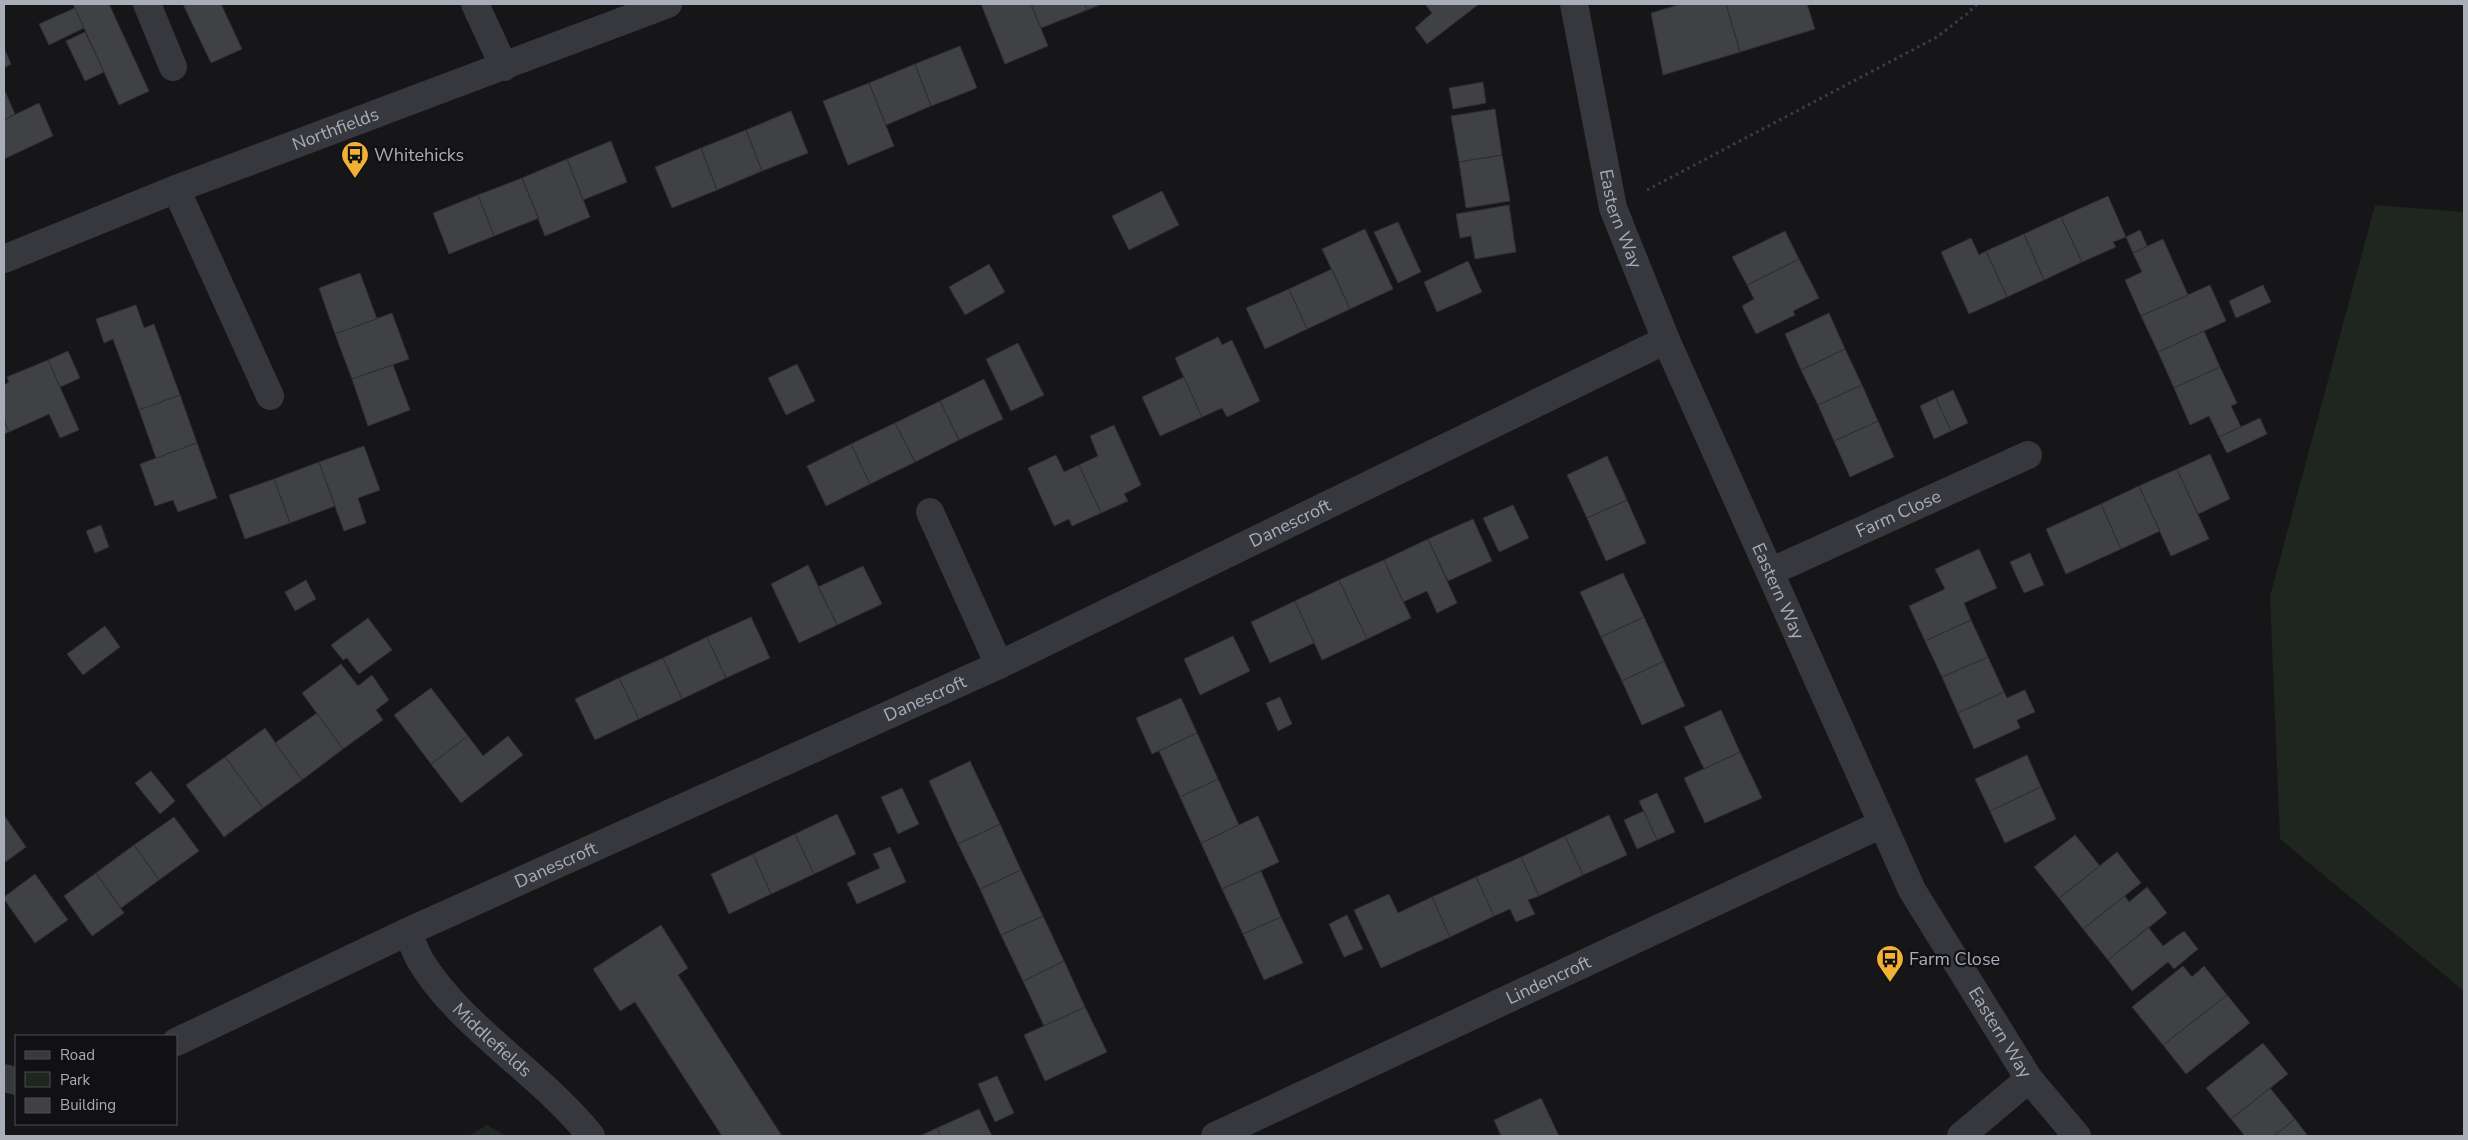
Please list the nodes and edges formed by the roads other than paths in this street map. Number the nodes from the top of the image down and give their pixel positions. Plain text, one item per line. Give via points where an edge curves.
1 (147, 4) edge
2 (475, 4) edge
3 (668, 4) edge
4 (1574, 4) edge
5 (174, 67) dead end
6 (504, 67) junction
7 (176, 189) junction
8 (4, 259) edge
9 (1666, 340) junction
10 (270, 396) dead end
11 (2028, 455) dead end
12 (930, 512) dead end
13 (1770, 572) junction
14 (999, 665) junction
15 (1882, 824) junction
16 (407, 932) junction
17 (178, 1041) edge
18 (2029, 1079) junction
19 (590, 1136) edge
20 (1215, 1136) edge
21 (1961, 1136) edge
22 (2077, 1136) edge

1 - 5 street
2 - 6 street
3 - 6 street, Northfields
4 - 9 street, Eastern Way via 1613,208
6 - 7 street, Northfields
7 - 8 street, Northfields
7 - 10 street
9 - 13 street, Eastern Way
9 - 14 street, Danescroft
11 - 13 street, Farm Close
12 - 14 street
13 - 15 street, Eastern Way
14 - 16 street, Danescroft
15 - 18 street, Eastern Way via 1912,890
15 - 20 street, Lindencroft
16 - 17 street, Danescroft
16 - 19 street, Middlefields via 420,960 441,988 545,1086
18 - 21 street
18 - 22 street, Eastern Way

